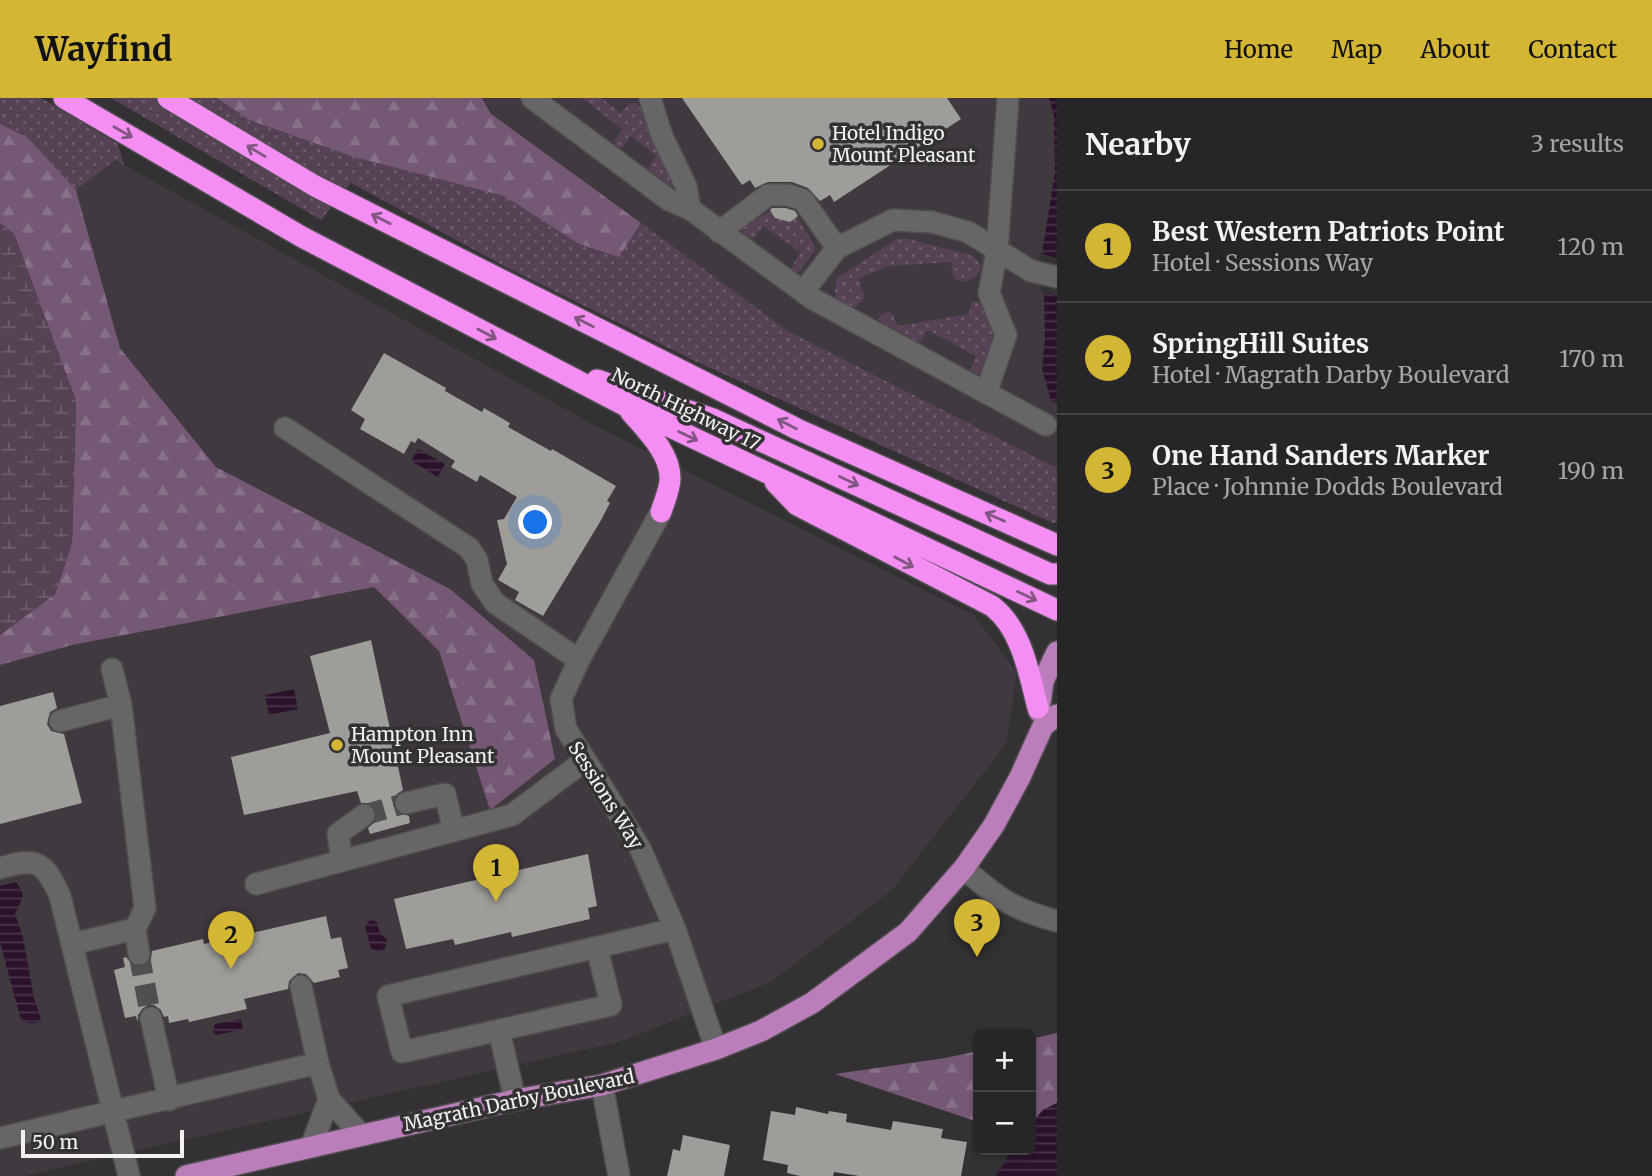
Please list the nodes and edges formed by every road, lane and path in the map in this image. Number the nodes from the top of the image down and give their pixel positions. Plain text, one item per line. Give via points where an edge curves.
1 (64, 98) edge
2 (168, 98) edge
3 (532, 98) edge
4 (650, 98) edge
5 (1008, 98) edge
6 (690, 209) junction
7 (719, 232) junction
8 (837, 248) junction
9 (997, 251) junction
10 (1057, 277) edge
11 (803, 292) junction
12 (535, 359) junction
13 (986, 393) junction
14 (626, 406) junction
15 (1046, 425) dead end
16 (285, 428) dead end
17 (766, 473) junction
18 (661, 512) joint
19 (1057, 545) edge
20 (1057, 574) edge
21 (1057, 610) edge
22 (1057, 652) edge
23 (579, 660) junction
24 (112, 669) dead end
25 (121, 705) junction
26 (1046, 717) edge
27 (60, 722) dead end
28 (584, 761) junction
29 (406, 803) tunnel mouth
30 (364, 815) tunnel mouth
31 (454, 831) junction
32 (342, 861) junction
33 (0, 868) edge
34 (964, 868) junction
35 (256, 884) dead end
36 (1057, 921) edge
37 (135, 929) junction
38 (674, 929) junction
39 (72, 944) junction
40 (597, 948) junction
41 (139, 954) tunnel mouth
42 (301, 986) dead end
43 (151, 1018) tunnel mouth
44 (499, 1030) junction
45 (716, 1049) junction
46 (318, 1063) junction
47 (602, 1085) junction
48 (169, 1100) junction
49 (329, 1100) junction
50 (515, 1100) junction
51 (114, 1113) junction
52 (360, 1135) junction
53 (0, 1138) edge
54 (311, 1147) junction
55 (129, 1176) edge
56 (186, 1176) edge
57 (619, 1176) edge

1 -> 12 highway, North Highway 17 via 302,237
19 -> 2 highway, North Highway 17 via 797,429 315,186
3 - 6 street via 669,200
4 - 6 street via 686,186
5 - 9 street
6 - 7 street
7 - 8 street via 768,195 788,195 803,200
7 - 11 street
8 - 9 street via 893,220 932,222 968,232
8 - 11 street
9 - 10 street via 1031,271
9 - 13 street via 989,293 1006,335
11 - 13 street
12 - 14 highway, North Highway 17
12 -> 20 highway via 713,419
13 - 15 street
14 -> 17 highway, North Highway 17
14 - 18 highway via 666,462 670,478
16 - 23 street via 469,548 482,584 495,603
17 -> 21 highway, North Highway 17
17 -> 26 highway via 797,505 1004,616
18 - 23 street, Sessions Way
22 - 26 main road, Magrath Darby Boulevard via 1042,681
23 - 28 street, Sessions Way via 561,699 566,729
24 - 25 street
25 - 27 street
25 - 37 street via 145,908
26 - 34 main road, Magrath Darby Boulevard via 994,825
28 - 31 street via 512,815
28 - 38 street, Sessions Way via 640,848
29 - 31 street via 445,794
30 - 32 street via 338,834
31 - 32 street
32 - 35 street
33 - 39 street via 24,861 40,865 60,896
34 - 36 street via 1001,899 1027,913
34 - 45 main road, Magrath Darby Boulevard via 908,932 860,969 812,1003
37 - 39 street
37 - 41 street
38 - 40 street
38 - 45 street, Sessions Way
39 - 51 street
40 - 44 street via 611,1005
40 - 44 street via 388,996 402,1052
42 - 46 street
43 - 48 street
44 - 50 street
45 - 47 main road, Magrath Darby Boulevard
46 - 48 street
46 - 49 street
47 - 50 main road, Magrath Darby Boulevard
47 - 57 street
48 - 51 street
49 - 52 street
49 - 54 street
50 - 52 main road, Magrath Darby Boulevard
51 - 53 street
51 - 55 street
52 - 54 main road, Magrath Darby Boulevard
54 - 56 main road, Magrath Darby Boulevard

